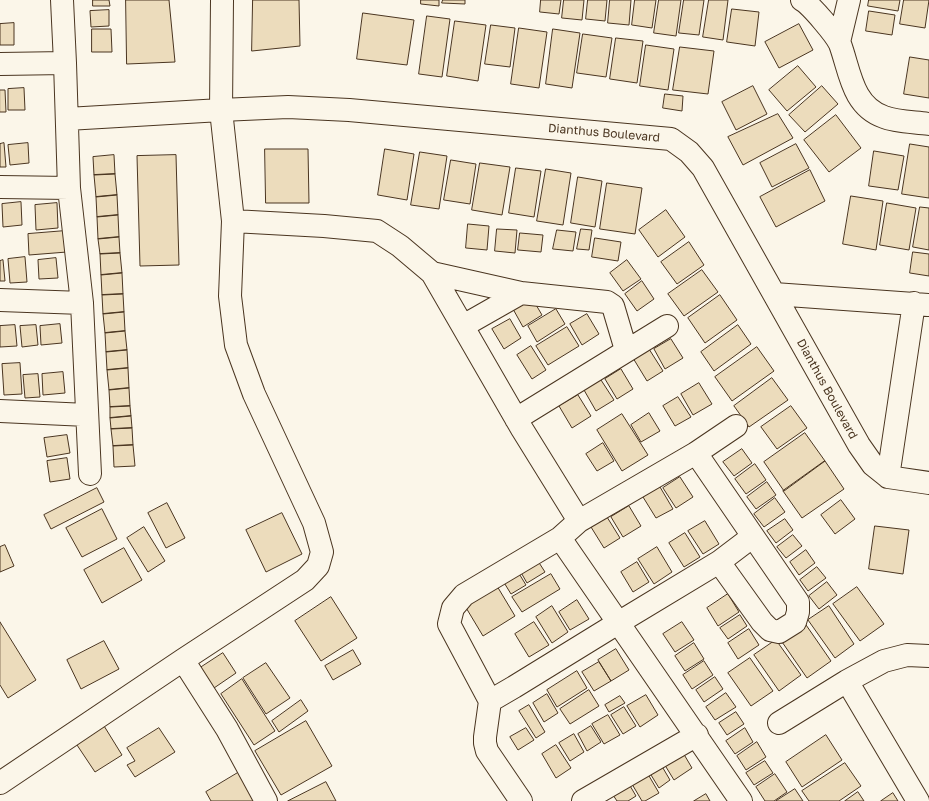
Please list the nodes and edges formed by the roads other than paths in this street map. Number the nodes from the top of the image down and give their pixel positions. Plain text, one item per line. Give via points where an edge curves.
1 (62, 0) edge
2 (222, 0) edge
3 (802, 0) edge
4 (849, 0) edge
5 (839, 42) junction
6 (65, 63) junction
7 (0, 64) edge
8 (221, 110) junction
9 (66, 119) junction
10 (929, 124) edge
11 (0, 187) edge
12 (68, 188) junction
13 (233, 221) junction
14 (432, 273) junction
15 (521, 293) junction
16 (774, 294) junction
17 (0, 300) edge
18 (82, 302) junction
19 (921, 304) edge
20 (463, 326) junction
21 (667, 326) dead end
22 (626, 350) junction
23 (0, 412) edge
24 (87, 415) junction
25 (516, 419) junction
26 (736, 426) dead end
27 (696, 453) junction
28 (90, 474) dead end
29 (888, 477) junction
30 (929, 483) edge
31 (579, 521) junction
32 (752, 537) junction
33 (560, 538) junction
34 (719, 562) junction
35 (618, 623) junction
36 (929, 656) edge
37 (183, 660) junction
38 (847, 681) junction
39 (490, 701) junction
40 (779, 722) dead end
41 (697, 735) junction
42 (0, 784) edge
43 (266, 801) edge
44 (521, 801) edge
45 (582, 801) edge
46 (741, 801) edge
47 (918, 801) edge

1 - 6 street
2 - 8 street
3 - 5 street
4 - 5 street
5 - 10 street via 857,96 869,110 884,118
6 - 7 street
6 - 9 street
8 - 9 street, Dianthus Boulevard
8 - 13 street
8 - 16 street, Dianthus Boulevard via 295,107 349,110 671,139 689,152 703,168
9 - 12 street
11 - 12 street
12 - 18 street
13 - 14 street via 377,231 400,246
13 - 37 street via 230,296 236,345 254,394 314,523 322,552 318,566 305,580
14 - 15 street
14 - 20 street
15 - 20 street
15 - 22 street via 607,302 613,306
16 - 19 street
16 - 29 street, Dianthus Boulevard via 859,445 873,465
17 - 18 street
18 - 24 street
19 - 29 street
20 - 25 street
21 - 22 street
22 - 25 street
23 - 24 street
24 - 28 street
25 - 31 street
26 - 27 street
27 - 31 street
27 - 32 street
29 - 30 street
31 - 33 street
32 - 34 street
32 - 34 street via 798,602 795,622 779,632 770,630
33 - 35 street
33 - 39 street via 464,595 453,608 449,624
34 - 35 street
35 - 39 street
35 - 41 street
36 - 38 street via 907,655 884,661
37 - 42 street
37 - 43 street via 227,729
38 - 40 street
38 - 47 street
39 - 44 street via 485,743 487,751
41 - 45 street
41 - 46 street

